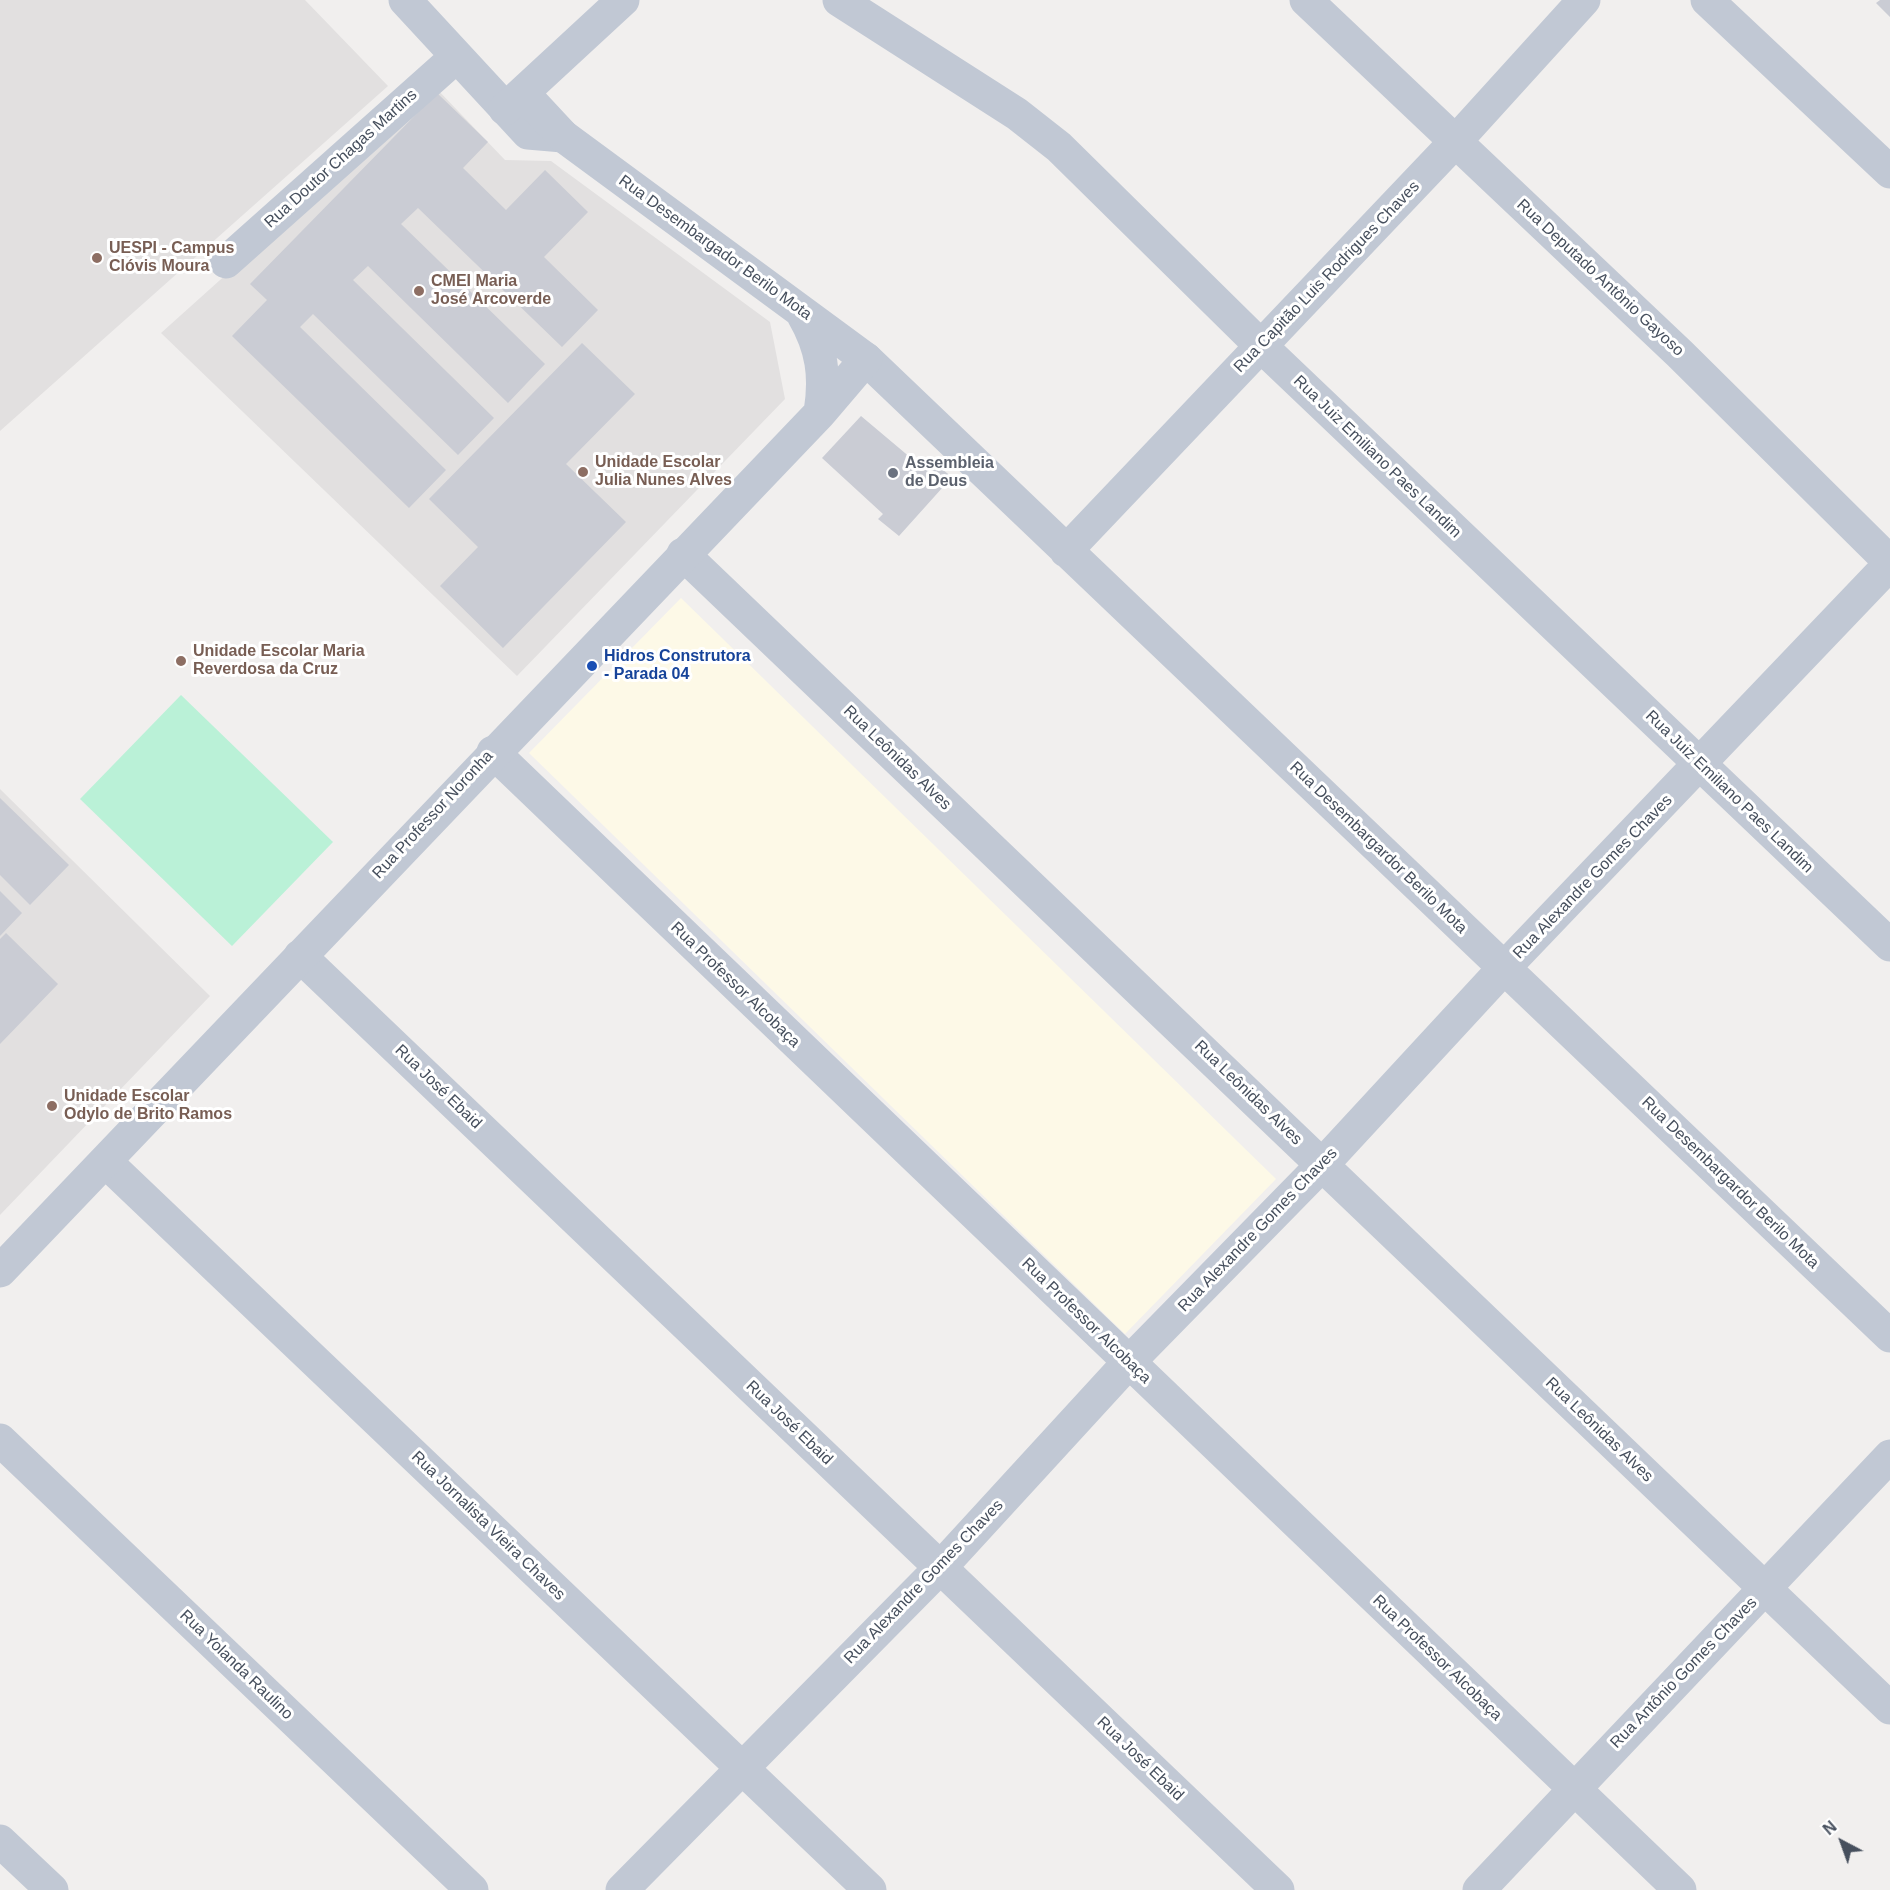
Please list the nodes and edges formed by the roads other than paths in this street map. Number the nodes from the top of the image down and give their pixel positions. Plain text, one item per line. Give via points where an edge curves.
1 (405, 0) edge
2 (623, 0) edge
3 (839, 0) edge
4 (1306, 0) edge
5 (1584, 0) edge
6 (1707, 0) edge
7 (456, 57) junction
8 (514, 101) junction
9 (1455, 142) junction
10 (1890, 172) edge
11 (226, 261) dead end
12 (798, 308) junction
13 (1261, 346) junction
14 (866, 359) junction
15 (820, 413) junction
16 (1066, 551) junction
17 (683, 554) junction
18 (1890, 563) edge
19 (493, 752) junction
20 (1701, 765) junction
21 (1890, 945) edge
22 (300, 956) junction
23 (1504, 968) junction
24 (106, 1162) junction
25 (1322, 1165) junction
26 (0, 1271) edge
27 (1890, 1336) edge
28 (1129, 1362) junction
29 (0, 1440) edge
30 (1890, 1456) edge
31 (940, 1568) junction
32 (1765, 1589) junction
33 (1890, 1708) edge
34 (741, 1768) junction
35 (1574, 1788) junction
36 (0, 1841) edge
37 (52, 1890) edge
38 (472, 1890) edge
39 (622, 1890) edge
40 (870, 1890) edge
41 (1278, 1890) edge
42 (1479, 1890) edge
43 (1680, 1890) edge

1 - 7 street, Rua Desembargador Berilo Mota
2 - 8 street
3 - 13 street, Rua Juiz Emiliano Paes Landim via 1017,114 1059,147
4 - 9 street, Rua Deputado Antônio Gayoso
5 - 9 street, Rua Capitão Luis Rodrigues Chaves
6 - 10 street
7 - 8 street, Rua Desembargador Berilo Mota
7 - 11 street, Rua Doutor Chagas Martins
8 - 12 street, Rua Desembargador Berilo Mota
9 - 13 street, Rua Capitão Luis Rodrigues Chaves
9 - 18 street, Rua Deputado Antônio Gayoso via 1680,354
12 - 14 street, Rua Desembargador Berilo Mota
12 - 15 street via 821,353 824,374
13 - 16 street, Rua Capitão Luis Rodrigues Chaves
13 - 20 street, Rua Juiz Emiliano Paes Landim
14 - 15 street, Rua Professor Noronha
14 - 16 street, Rua Desembargardor Berilo Mota
15 - 17 street, Rua Professor Noronha
16 - 23 street, Rua Desembargardor Berilo Mota
17 - 19 street, Rua Professor Noronha
17 - 25 street, Rua Leônidas Alves
18 - 20 street, Rua Alexandre Gomes Chaves
19 - 22 street, Rua Professor Noronha
19 - 28 street, Rua Professor Alcobaça
20 - 21 street, Rua Juiz Emiliano Paes Landim
20 - 23 street, Rua Alexandre Gomes Chaves
22 - 24 street, Rua Professor Noronha
22 - 31 street, Rua José Ebaid
23 - 25 street, Rua Alexandre Gomes Chaves
23 - 27 street, Rua Desembargardor Berilo Mota
24 - 26 street, Rua Professor Noronha
24 - 34 street, Rua Jornalista Vieira Chaves
25 - 28 street, Rua Alexandre Gomes Chaves
25 - 32 street, Rua Leônidas Alves
28 - 31 street, Rua Alexandre Gomes Chaves
28 - 35 street, Rua Professor Alcobaça
29 - 38 street, Rua Yolanda Raulino
30 - 32 street, Rua Antônio Gomes Chaves
31 - 34 street, Rua Alexandre Gomes Chaves
31 - 41 street, Rua José Ebaid
32 - 33 street, Rua Leônidas Alves
32 - 35 street, Rua Antônio Gomes Chaves
34 - 39 street, Rua Alexandre Gomes Chaves
34 - 40 street, Rua Jornalista Vieira Chaves
35 - 42 street, Rua Antônio Gomes Chaves
35 - 43 street, Rua Professor Alcobaça
36 - 37 street

